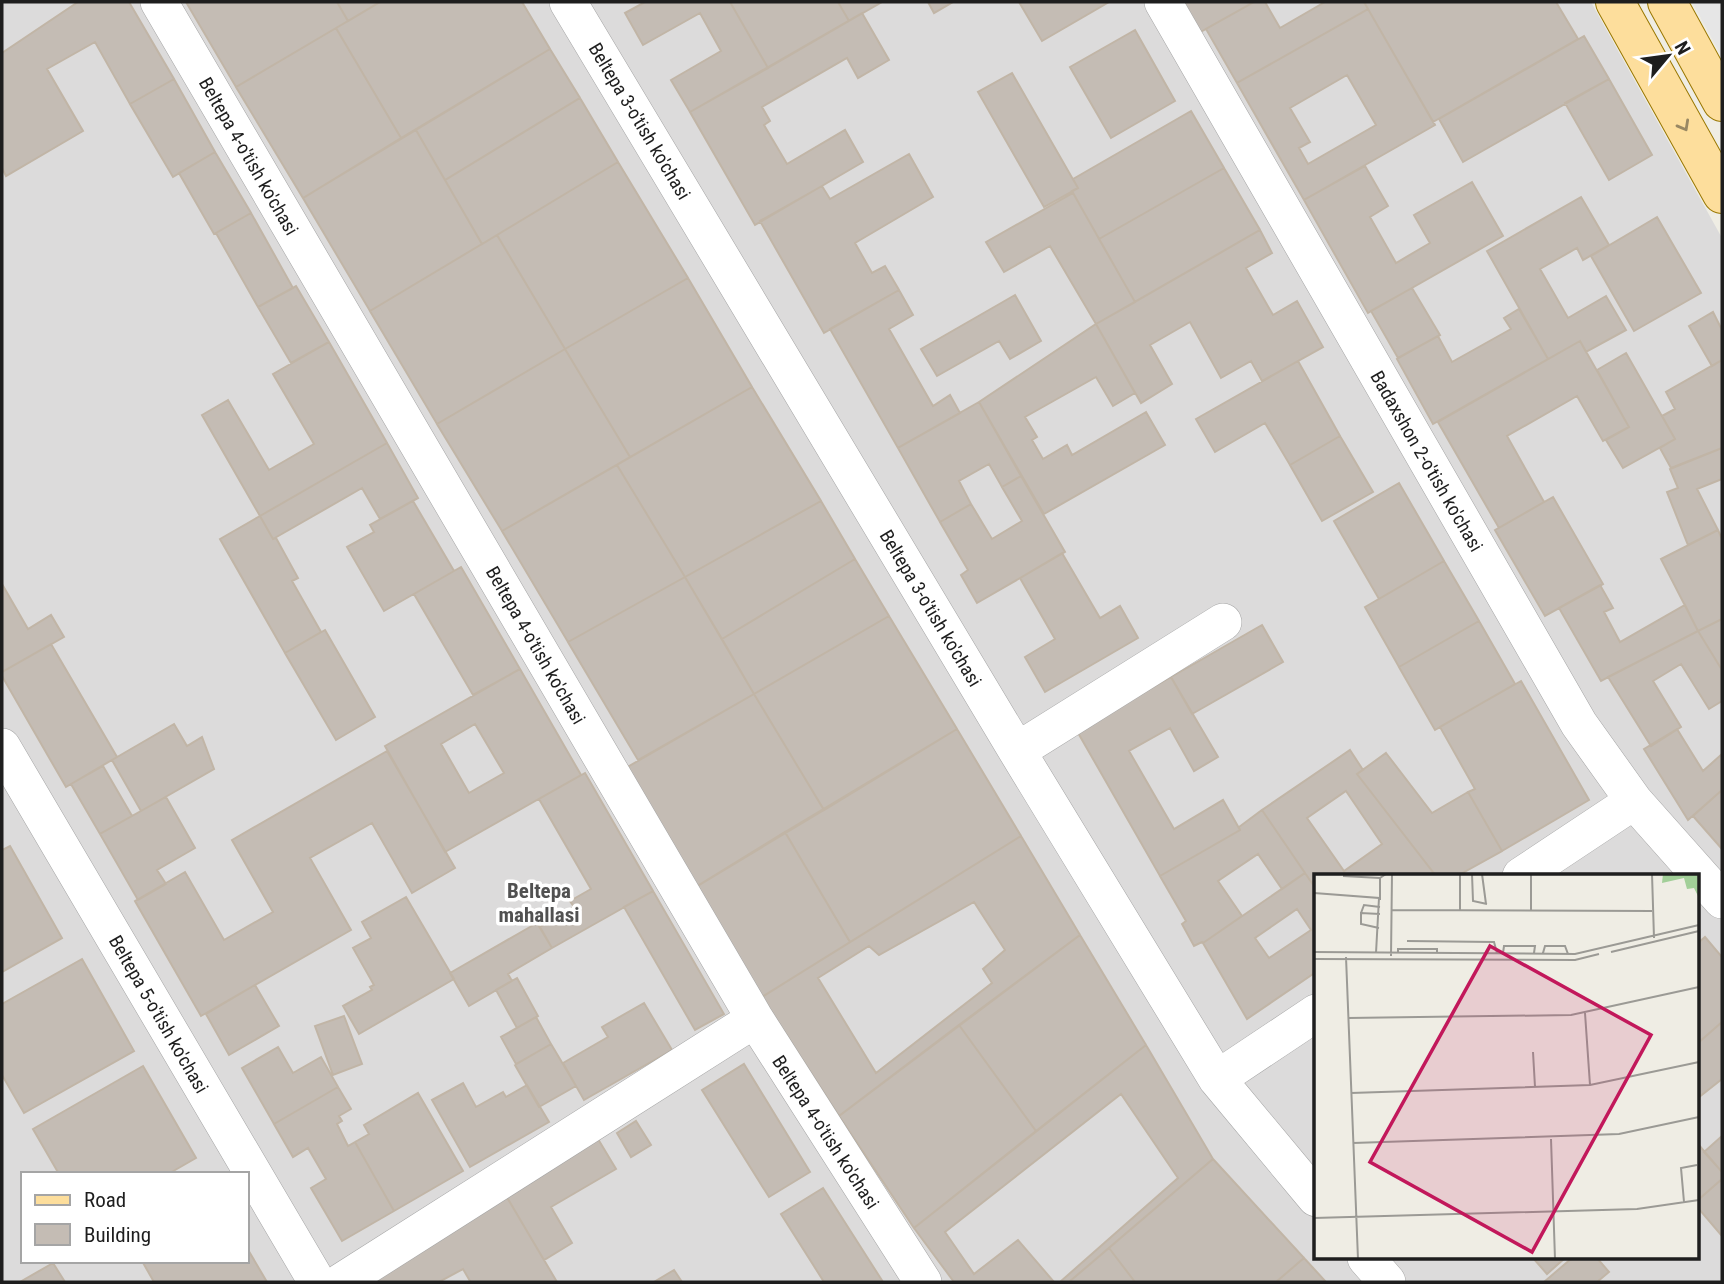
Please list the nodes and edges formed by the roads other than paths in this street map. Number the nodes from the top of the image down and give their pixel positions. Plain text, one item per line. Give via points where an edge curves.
1 (159, 2) edge
2 (568, 2) edge
3 (1163, 2) edge
4 (1615, 2) edge
5 (1667, 2) edge
6 (1712, 59) edge
7 (1722, 102) edge
8 (1722, 194) edge
9 (1223, 622) dead end
10 (2, 747) edge
11 (1017, 751) junction
12 (1634, 801) junction
13 (1524, 874) edge
14 (1699, 874) edge
15 (1700, 875) edge
16 (1722, 900) edge
17 (1314, 1014) edge
18 (755, 1019) junction
19 (1217, 1079) junction
20 (1314, 1196) edge
21 (1368, 1260) edge
22 (317, 1282) edge
23 (341, 1282) edge
24 (923, 1282) edge
25 (1387, 1282) edge

1 - 18 street, Beltepa 4-o'tish ko'chasi
2 - 11 street, Beltepa 3-o'tish ko'chasi
3 - 12 street, Badaxshon 2-o'tish ko'chasi via 1579,724
4 -> 8 main road
5 - 6 main road
6 - 7 main road
9 - 11 street
10 - 22 street, Beltepa 5-o'tish ko'chasi
11 - 19 street, Beltepa 3-o'tish ko'chasi
12 - 13 street
12 - 14 street, Badaxshon 2-o'tish ko'chasi
15 - 16 street, Badaxshon 2-o'tish ko'chasi
17 - 19 street
18 - 23 street
18 - 24 street, Beltepa 4-o'tish ko'chasi
19 - 20 street, Beltepa 3-o'tish ko'chasi
21 - 25 street

